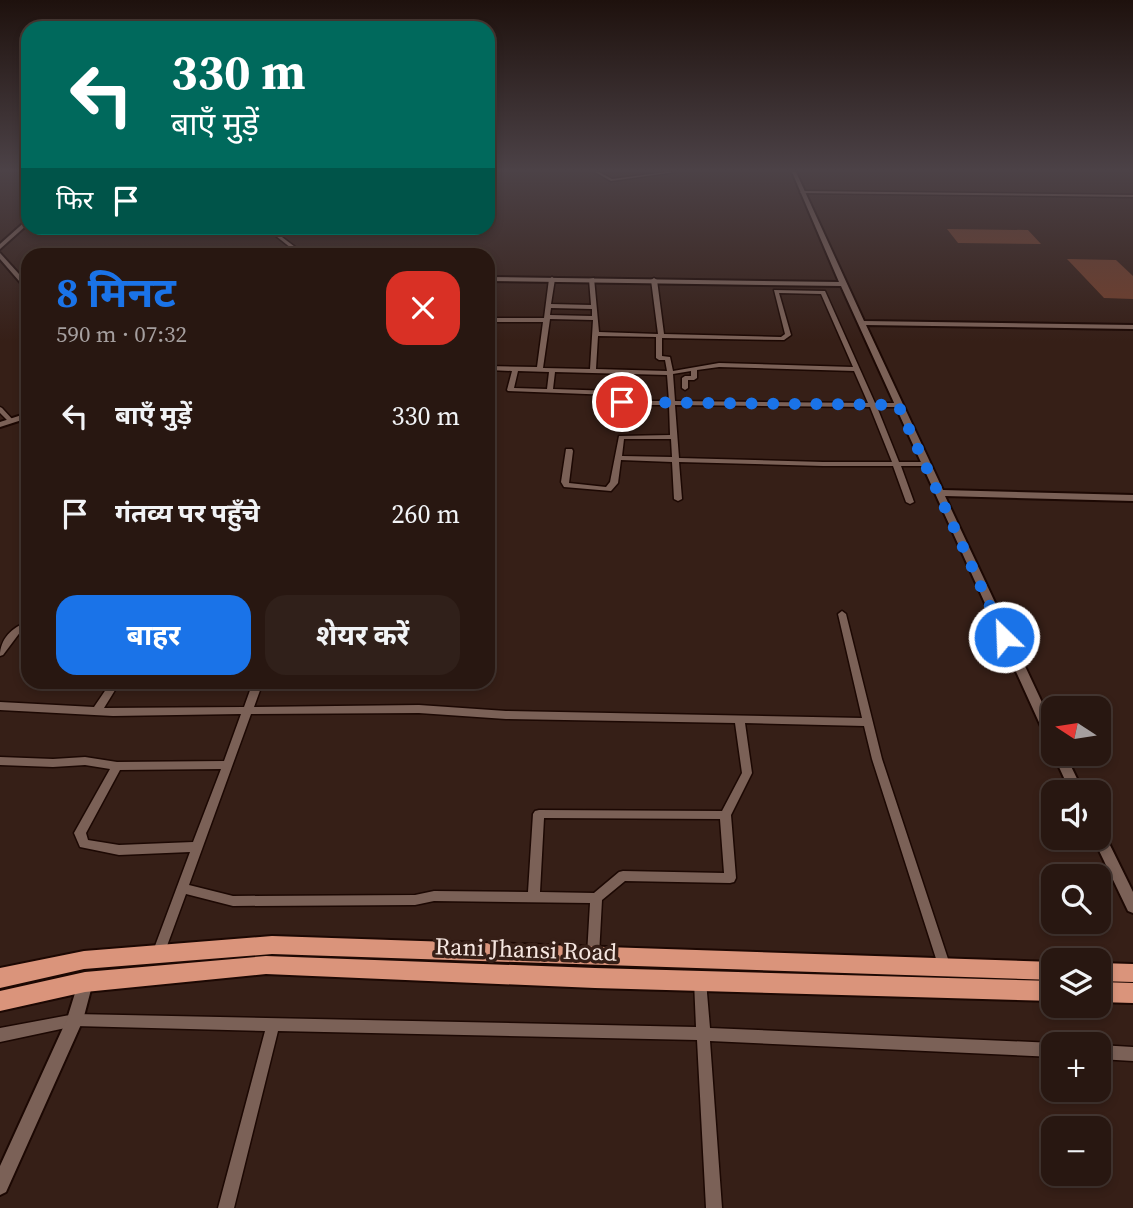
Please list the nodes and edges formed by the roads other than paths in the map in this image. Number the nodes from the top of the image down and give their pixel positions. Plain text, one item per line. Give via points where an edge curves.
1 (20, 228) edge
2 (818, 228) edge
3 (277, 235) edge
4 (0, 247) edge
5 (294, 248) edge
6 (0, 254) edge
7 (495, 279) edge
8 (552, 279) junction
9 (592, 279) junction
10 (21, 280) edge
11 (654, 280) junction
12 (843, 284) junction
13 (548, 306) junction
14 (594, 307) junction
15 (547, 318) junction
16 (595, 318) junction
17 (495, 320) dead end
18 (862, 323) junction
19 (1133, 327) edge
20 (596, 334) junction
21 (660, 335) junction
22 (495, 368) edge
23 (515, 369) junction
24 (540, 369) junction
25 (552, 369) junction
26 (855, 369) junction
27 (593, 370) junction
28 (694, 371) junction
29 (670, 373) junction
30 (685, 388) dead end
31 (550, 391) junction
32 (673, 403) junction
33 (898, 405) junction
34 (873, 406) junction
35 (0, 409) edge
36 (21, 417) edge
37 (11, 421) junction
38 (0, 425) edge
39 (674, 437) junction
40 (569, 451) dead end
41 (618, 458) junction
42 (675, 459) junction
43 (925, 464) junction
44 (897, 465) junction
45 (939, 493) junction
46 (1133, 498) edge
47 (678, 499) dead end
48 (910, 502) dead end
49 (842, 614) dead end
50 (21, 628) edge
51 (0, 653) edge
52 (111, 689) edge
53 (256, 689) edge
54 (0, 706) edge
55 (249, 709) junction
56 (97, 710) junction
57 (1041, 715) edge
58 (740, 720) junction
59 (868, 722) junction
60 (0, 761) edge
61 (228, 765) junction
62 (117, 766) junction
63 (725, 815) junction
64 (197, 847) junction
65 (1105, 850) edge
66 (182, 888) junction
67 (534, 897) junction
68 (596, 898) junction
69 (1133, 907) edge
70 (158, 954) junction
71 (593, 956) junction
72 (698, 959) junction
73 (945, 967) junction
74 (1041, 971) edge
75 (1111, 972) edge
76 (1133, 973) edge
77 (0, 978) edge
78 (595, 978) junction
79 (700, 981) junction
80 (85, 982) junction
81 (954, 988) junction
82 (1041, 991) edge
83 (1111, 992) edge
84 (1133, 993) edge
85 (0, 1000) edge
86 (75, 1020) junction
87 (273, 1024) junction
88 (704, 1034) junction
89 (0, 1035) edge
90 (1041, 1049) edge
91 (1111, 1053) edge
92 (1133, 1054) edge
93 (0, 1186) edge
94 (226, 1208) edge
95 (714, 1208) edge

1 - 4 street
2 - 12 street
3 - 5 street
6 - 10 street
7 - 8 street
8 - 9 street
8 - 13 street
9 - 11 street
9 - 14 street
11 - 12 street
11 - 21 street
12 - 18 street
13 - 14 street
13 - 15 street
14 - 16 street
15 - 16 street
15 - 17 street
15 - 24 street
16 - 20 street
18 - 19 street
18 - 33 street
20 - 21 street
20 - 27 street
21 - 26 street via 785,338 788,335 776,291 820,291
21 - 29 street via 659,358 668,358
22 - 23 street
23 - 24 street
23 - 31 street via 510,390
24 - 25 street
25 - 27 street
25 - 31 street
26 - 28 street via 719,365
26 - 34 street
27 - 29 street
28 - 29 street
28 - 30 street via 694,378 685,378
29 - 32 street
31 - 32 street via 613,393 624,402
32 - 34 street
32 - 39 street
33 - 34 street
33 - 43 street
34 - 44 street
35 - 37 street
36 - 37 street
37 - 38 street
39 - 41 street via 621,437
39 - 42 street
40 - 41 street via 565,482 571,486 612,488
41 - 42 street
42 - 44 street
42 - 47 street
43 - 44 street
43 - 45 street
44 - 48 street
45 - 46 street
45 - 57 street
49 - 59 street
50 - 51 street
52 - 56 street
53 - 55 street
54 - 56 street
55 - 56 street
55 - 58 street via 419,709
55 - 61 street
58 - 59 street
58 - 63 street via 747,773
59 - 73 street
60 - 62 street via 85,761
61 - 62 street
61 - 64 street
62 - 64 street via 80,832 84,844 119,849
63 - 67 street via 539,814
63 - 68 street via 730,878 623,876
64 - 66 street
65 - 69 street
66 - 67 street via 233,901
66 - 70 street
67 - 68 street
68 - 71 street
70 - 71 highway, Rani Jhansi Road via 272,945
70 - 77 highway, Rani Jhansi Road via 84,960
71 - 72 highway, Rani Jhansi Road
71 - 78 highway
72 - 73 highway, Rani Jhansi Road
72 - 79 highway
73 - 74 highway, Rani Jhansi Road
73 - 81 street
75 - 76 highway
78 - 79 highway, Rani Jhansi Road
78 - 80 highway, Rani Jhansi Road via 266,965
79 - 81 highway, Rani Jhansi Road
79 - 88 street
80 - 85 highway, Rani Jhansi Road
80 - 86 street
81 - 82 highway, Rani Jhansi Road
83 - 84 highway
86 - 87 street
86 - 89 street
86 - 93 street
87 - 88 street
87 - 94 street
88 - 90 street
88 - 95 street
91 - 92 street

